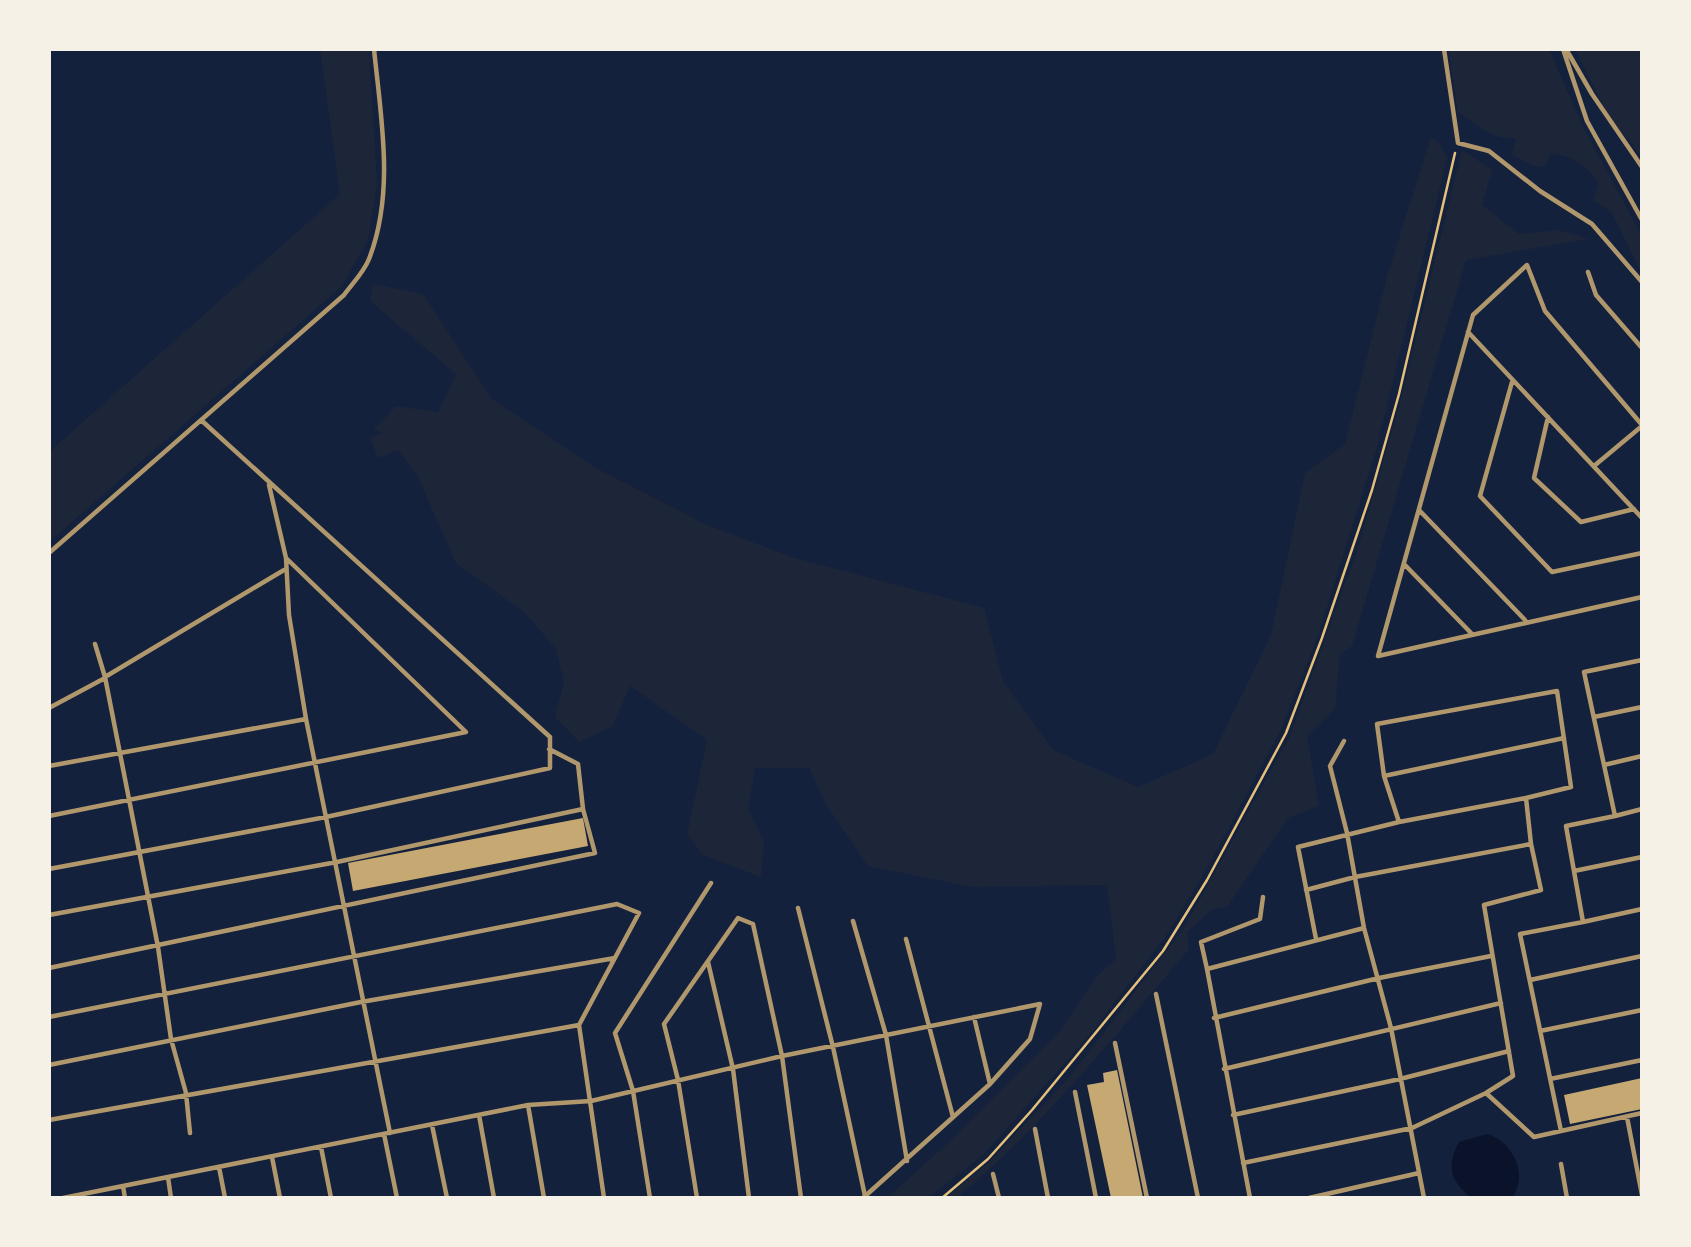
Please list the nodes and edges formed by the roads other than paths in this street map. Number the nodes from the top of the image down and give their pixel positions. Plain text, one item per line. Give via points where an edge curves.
1 (374, 49) edge
2 (1444, 49) edge
3 (1565, 49) edge
4 (1642, 167) edge
5 (1642, 220) edge
6 (1588, 272) dead end
7 (1642, 282) edge
8 (1468, 331) junction
9 (1642, 348) edge
10 (1512, 382) junction
11 (1548, 417) junction
12 (201, 420) junction
13 (1642, 426) edge
14 (1594, 466) junction
15 (268, 483) junction
16 (1634, 509) junction
17 (1419, 510) junction
18 (1642, 518) edge
19 (49, 552) edge
20 (1642, 553) edge
21 (286, 558) junction
22 (1404, 564) junction
23 (284, 570) junction
24 (1642, 597) edge
25 (1525, 621) junction
26 (1473, 635) junction
27 (95, 644) dead end
28 (1642, 660) edge
29 (105, 677) junction
30 (1642, 707) edge
31 (49, 708) edge
32 (1594, 717) junction
33 (306, 719) junction
34 (1564, 738) junction
35 (1344, 741) dead end
36 (549, 749) junction
37 (119, 754) junction
38 (1642, 757) edge
39 (316, 764) junction
40 (1604, 765) junction
41 (49, 766) edge
42 (1384, 775) junction
43 (1526, 798) junction
44 (129, 801) junction
45 (583, 809) junction
46 (1642, 810) edge
47 (49, 816) edge
48 (1615, 816) junction
49 (326, 817) junction
50 (1399, 822) junction
51 (1347, 833) junction
52 (1531, 844) junction
53 (137, 852) junction
54 (1642, 857) edge
55 (337, 862) junction
56 (49, 869) edge
57 (1574, 871) junction
58 (1354, 877) junction
59 (711, 883) dead end
60 (1306, 890) junction
61 (146, 896) junction
62 (1263, 897) dead end
63 (345, 905) junction
64 (798, 908) dead end
65 (1642, 909) edge
66 (49, 915) edge
67 (853, 921) dead end
68 (1583, 922) junction
69 (1364, 928) junction
70 (906, 939) dead end
71 (1315, 939) junction
72 (158, 947) junction
73 (356, 955) junction
74 (1492, 956) junction
75 (1642, 956) edge
76 (615, 957) junction
77 (708, 962) junction
78 (49, 968) edge
79 (1206, 969) junction
80 (1379, 978) junction
81 (1530, 980) junction
82 (166, 992) junction
83 (1156, 994) dead end
84 (361, 1002) junction
85 (1501, 1003) junction
86 (1642, 1010) edge
87 (49, 1017) edge
88 (974, 1017) junction
89 (1214, 1018) junction
90 (579, 1025) junction
91 (930, 1026) junction
92 (1391, 1027) junction
93 (1540, 1031) junction
94 (886, 1035) junction
95 (171, 1039) junction
96 (1115, 1043) dead end
97 (833, 1047) junction
98 (1509, 1051) junction
99 (782, 1056) junction
100 (1642, 1059) edge
101 (377, 1060) junction
102 (49, 1065) edge
103 (733, 1069) junction
104 (1224, 1069) junction
105 (1400, 1079) junction
106 (1550, 1079) junction
107 (678, 1080) junction
108 (990, 1084) junction
109 (633, 1091) junction
110 (1074, 1092) dead end
111 (186, 1093) junction
112 (1486, 1093) junction
113 (591, 1101) junction
114 (528, 1105) junction
115 (1642, 1113) edge
116 (479, 1115) junction
117 (1233, 1115) junction
118 (953, 1117) junction
119 (1627, 1117) junction
120 (49, 1120) edge
121 (432, 1125) junction
122 (1412, 1128) junction
123 (1035, 1129) dead end
124 (1561, 1131) junction
125 (190, 1133) dead end
126 (390, 1133) junction
127 (384, 1134) junction
128 (321, 1147) junction
129 (272, 1157) junction
130 (1642, 1158) edge
131 (1635, 1159) junction
132 (907, 1161) junction
133 (1243, 1163) junction
134 (1561, 1164) dead end
135 (219, 1167) junction
136 (1419, 1173) junction
137 (993, 1174) dead end
138 (168, 1177) junction
139 (123, 1186) junction
140 (1642, 1195) edge
141 (78, 1197) edge
142 (864, 1197) edge
143 (63, 1198) edge
144 (125, 1198) edge
145 (171, 1198) edge
146 (225, 1198) edge
147 (280, 1198) edge
148 (331, 1198) edge
149 (397, 1198) edge
150 (447, 1198) edge
151 (494, 1198) edge
152 (544, 1198) edge
153 (604, 1198) edge
154 (650, 1198) edge
155 (697, 1198) edge
156 (750, 1198) edge
157 (801, 1198) edge
158 (999, 1198) edge
159 (1048, 1198) edge
160 (1096, 1198) edge
161 (1147, 1198) edge
162 (1198, 1198) edge
163 (1250, 1198) edge
164 (1309, 1198) edge
165 (1424, 1198) edge
166 (1567, 1198) edge

1 - 12 lane via 385,156 383,207 368,261 344,295
2 - 7 lane via 1458,143 1489,151 1592,224
3 - 4 lane
3 - 5 lane via 1587,121
6 - 9 lane via 1596,295
8 - 10 lane
8 - 13 lane via 1473,315 1527,265 1545,311
8 - 17 lane
10 - 11 lane
10 - 20 lane via 1480,496 1552,572
11 - 14 lane
11 - 16 lane via 1534,478 1581,522
12 - 15 lane
12 - 19 lane
13 - 14 lane
14 - 16 lane
15 - 21 lane
15 - 36 lane via 550,737
16 - 18 lane
17 - 22 lane
17 - 25 lane
21 - 23 lane
21 - 39 lane via 466,732
22 - 26 lane
22 - 26 lane via 1378,656
23 - 29 lane
23 - 33 lane
24 - 25 lane
25 - 26 lane
27 - 29 lane
28 - 32 lane via 1584,672
29 - 31 lane
29 - 37 lane
30 - 32 lane
32 - 40 lane
33 - 37 lane
33 - 39 lane
34 - 42 lane
34 - 42 lane via 1557,691 1377,724
34 - 43 lane via 1571,787
35 - 51 lane via 1330,766
36 - 45 lane via 578,764
36 - 49 lane via 550,768
37 - 41 lane
37 - 44 lane
38 - 40 lane
39 - 44 lane
39 - 49 lane
40 - 48 lane
42 - 50 lane
43 - 50 lane
43 - 52 lane
44 - 47 lane
44 - 53 lane
45 - 55 lane
45 - 63 lane via 595,853
46 - 48 lane
48 - 57 lane via 1566,826
49 - 53 lane
49 - 55 lane
50 - 51 lane
51 - 58 lane
51 - 60 lane via 1298,847
52 - 58 lane
52 - 74 lane via 1541,891 1484,905
53 - 56 lane
53 - 61 lane
54 - 57 lane
55 - 61 lane
55 - 63 lane
57 - 68 lane
58 - 60 lane
58 - 69 lane
59 - 109 lane via 615,1033
60 - 71 lane
61 - 66 lane
61 - 72 lane
62 - 79 lane via 1260,919 1201,942
63 - 72 lane
63 - 73 lane
64 - 97 lane
65 - 68 lane
67 - 94 lane
68 - 81 lane via 1520,934
69 - 71 lane
69 - 80 lane
70 - 91 lane
71 - 79 lane
72 - 78 lane
72 - 82 lane
73 - 76 lane via 617,904 639,913
73 - 82 lane
73 - 84 lane
74 - 80 lane
74 - 85 lane
75 - 81 lane
76 - 84 lane
76 - 90 lane
77 - 99 lane via 738,918 753,925
77 - 103 lane
77 - 107 lane via 664,1024
79 - 89 lane
80 - 89 lane
80 - 92 lane
81 - 93 lane
82 - 87 lane
82 - 95 lane
83 - 162 lane
84 - 95 lane
84 - 101 lane
85 - 92 lane
85 - 98 lane
86 - 93 lane
88 - 91 lane
88 - 108 lane
88 - 108 lane via 1040,1004 1030,1039
89 - 104 lane
90 - 101 lane
90 - 113 lane
91 - 94 lane
91 - 118 lane
92 - 104 lane
92 - 105 lane
93 - 106 lane
94 - 97 lane
94 - 132 lane
95 - 102 lane
95 - 111 lane
96 - 161 lane
97 - 99 lane
97 - 142 lane
98 - 105 lane
98 - 112 lane via 1513,1076
99 - 103 lane
99 - 157 lane
100 - 106 lane
101 - 111 lane
101 - 126 lane
103 - 107 lane
103 - 156 lane
104 - 117 lane
105 - 117 lane
105 - 122 lane
106 - 124 lane
107 - 109 lane
107 - 155 lane
108 - 118 lane
109 - 113 lane
109 - 154 lane
110 - 160 lane
111 - 120 lane
111 - 125 lane
112 - 122 lane
112 - 124 lane via 1534,1137
113 - 114 lane
113 - 153 lane
114 - 116 lane
114 - 152 lane
115 - 119 lane
116 - 121 lane
116 - 151 lane
117 - 133 lane
118 - 132 lane
119 - 124 lane
119 - 131 lane
121 - 126 lane
121 - 150 lane
122 - 133 lane
122 - 136 lane
123 - 159 lane
126 - 127 lane
127 - 128 lane
127 - 149 lane
128 - 129 lane
128 - 148 lane
129 - 135 lane
129 - 147 lane
130 - 131 lane
131 - 140 lane
132 - 142 lane
133 - 163 lane
134 - 166 lane
135 - 138 lane
135 - 146 lane
136 - 164 lane
136 - 165 lane
137 - 158 lane
138 - 139 lane
138 - 145 lane
139 - 141 lane
139 - 144 lane
141 - 143 lane

